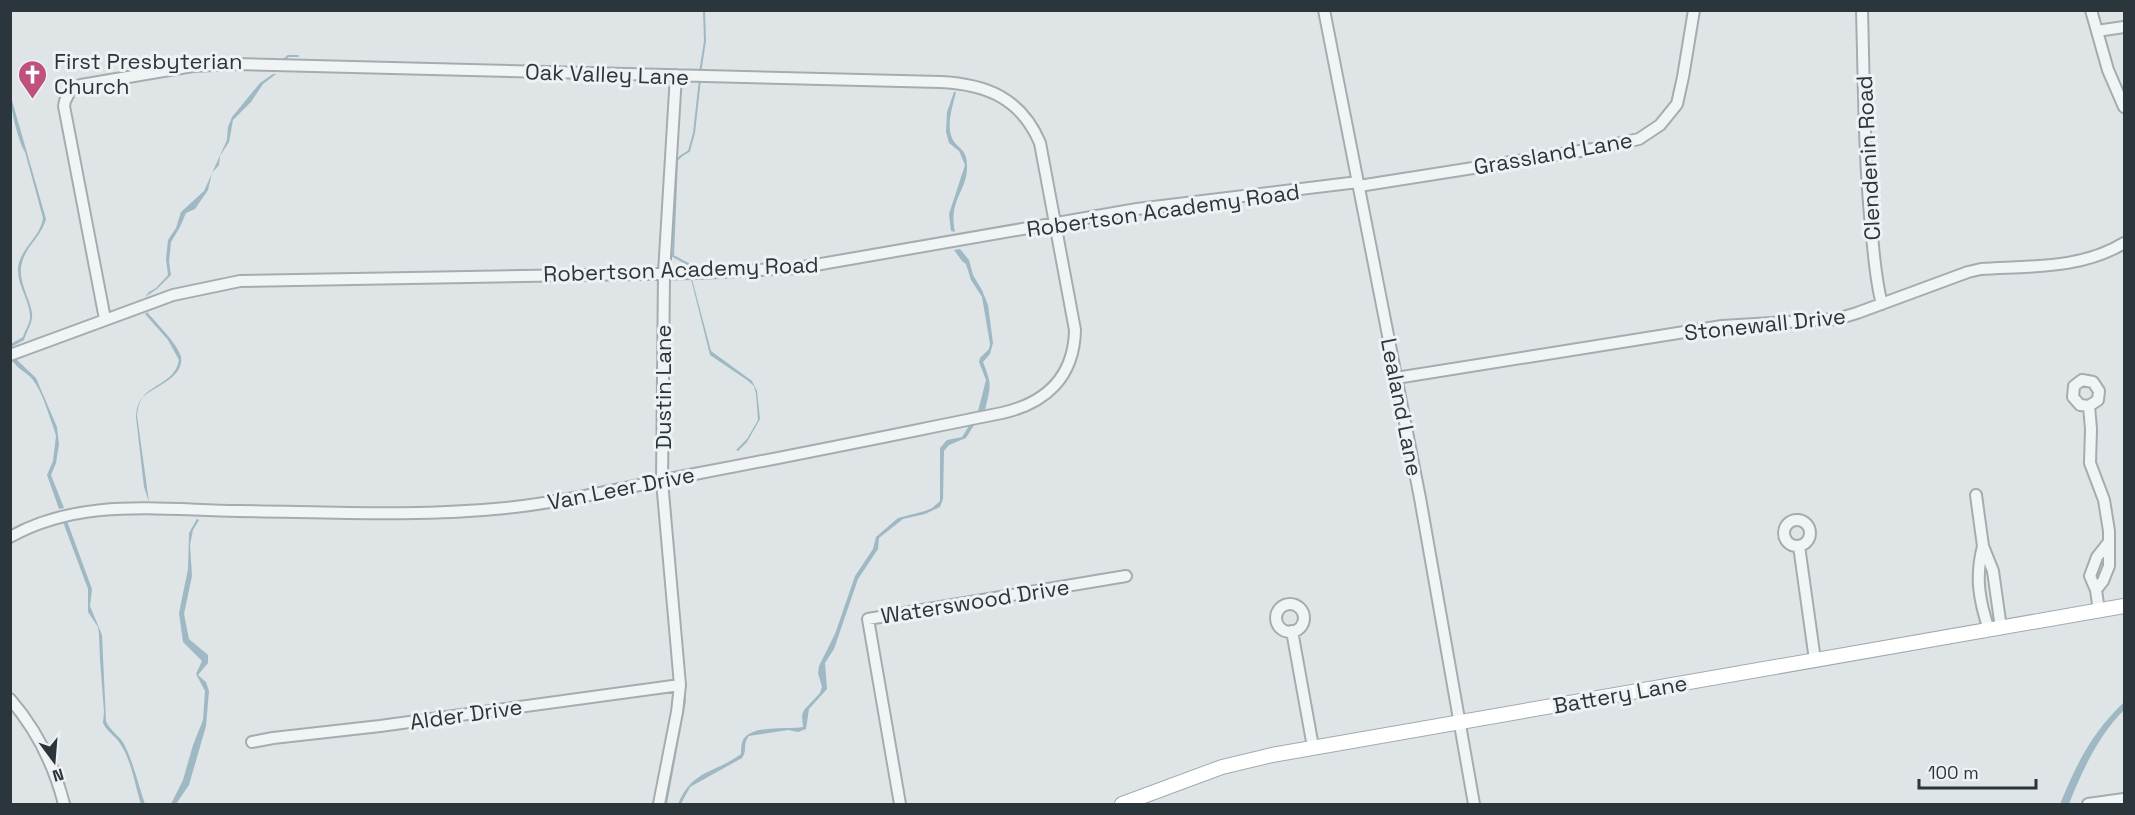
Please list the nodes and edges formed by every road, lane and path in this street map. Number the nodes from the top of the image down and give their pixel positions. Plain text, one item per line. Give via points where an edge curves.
1 (1324, 10) edge
2 (1694, 10) edge
3 (1862, 10) edge
4 (2091, 10) edge
5 (2124, 27) edge
6 (2097, 31) junction
7 (676, 75) junction
8 (2124, 107) edge
9 (1358, 184) junction
10 (1056, 223) junction
11 (2124, 243) edge
12 (664, 273) junction
13 (1882, 304) junction
14 (105, 319) junction
15 (10, 355) edge
16 (1396, 378) junction
17 (2089, 406) dead end
18 (662, 481) junction
19 (1976, 495) dead end
20 (10, 537) edge
21 (1799, 546) dead end
22 (1983, 546) junction
23 (1126, 576) dead end
24 (2124, 606) edge
25 (2099, 611) junction
26 (1995, 629) junction
27 (1292, 631) dead end
28 (1815, 660) junction
29 (680, 685) junction
30 (10, 699) edge
31 (1460, 721) junction
32 (252, 742) dead end
33 (1314, 747) junction
34 (2124, 799) edge
35 (64, 804) edge
36 (659, 804) edge
37 (900, 804) edge
38 (1124, 804) edge
39 (1474, 804) edge
40 (2088, 804) edge

1 - 9 street, Lealand Lane
2 - 9 street, Grassland Lane via 1677,104 1660,125 1639,139
3 - 13 street, Clendenin Road via 1867,183
4 - 6 street
5 - 6 street
6 - 8 street
7 - 10 street, Oak Valley Lane via 940,81 983,88 1014,105 1036,134
7 - 12 street, Dustin Lane
7 - 14 street, Oak Valley Lane via 214,63 81,85 70,91 64,106
9 - 10 street, Robertson Academy Road via 1137,209
9 - 16 street, Lealand Lane
10 - 12 street, Robertson Academy Road via 798,268
10 - 18 street, Van Leer Drive via 1075,339 1063,373 1036,402 1002,413
11 - 13 street, Stonewall Drive via 2096,257 2074,262 1968,272
12 - 14 street, Robertson Academy Road via 240,281 173,295
12 - 18 street, Dustin Lane
13 - 16 street, Stonewall Drive via 1838,319 1722,326
14 - 15 street, Robertson Academy Road
16 - 31 street, Lealand Lane
17 - 25 street via 2090,463 2106,508 2109,531 2109,566 2096,590
18 - 20 street, Van Leer Drive via 545,502 457,512 87,511 45,521
18 - 29 street, Dustin Lane
19 - 22 street
21 - 28 street
22 - 26 street via 1994,578
22 - 26 street via 1978,578 1982,605
23 - 37 street, Waterswood Drive via 868,619
24 - 25 main road, Battery Lane
25 - 26 main road, Battery Lane
26 - 28 main road, Battery Lane
27 - 33 street
28 - 31 main road, Battery Lane
29 - 32 street, Alder Drive
29 - 36 street, Dustin Lane
30 - 35 street via 40,740
31 - 33 main road, Battery Lane
31 - 39 street, Lealand Lane
33 - 38 main road, Battery Lane via 1222,767
34 - 40 street

